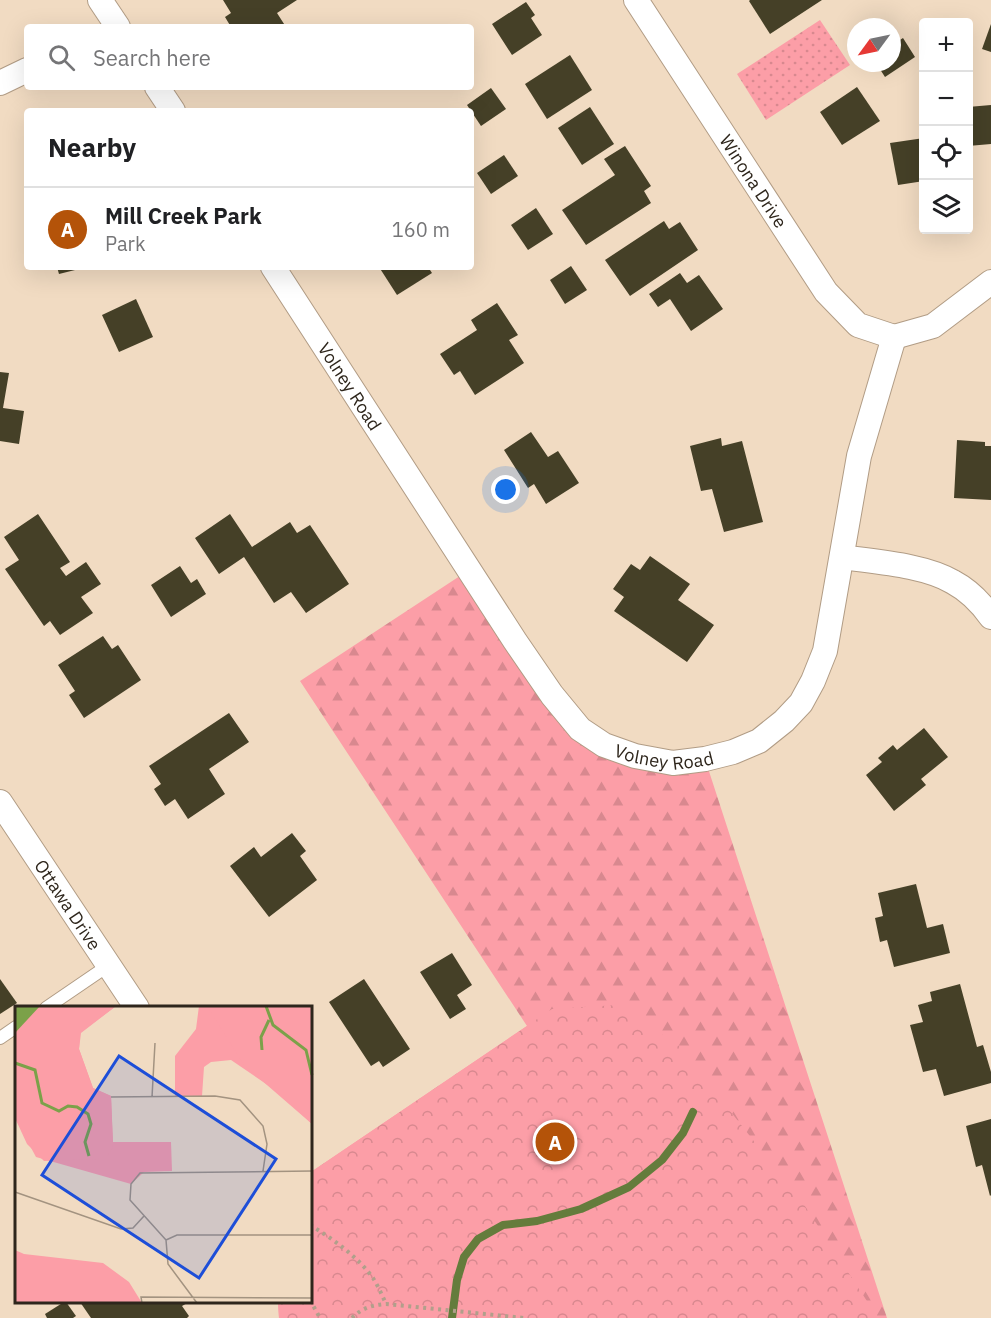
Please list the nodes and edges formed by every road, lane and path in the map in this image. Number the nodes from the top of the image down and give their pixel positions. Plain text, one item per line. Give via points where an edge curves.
1 (100, 0) edge
2 (636, 0) edge
3 (116, 24) edge
4 (24, 71) edge
5 (0, 83) edge
6 (159, 90) edge
7 (171, 108) edge
8 (275, 270) edge
9 (991, 282) edge
10 (894, 337) junction
11 (842, 557) junction
12 (991, 617) edge
13 (0, 802) edge
14 (109, 965) junction
15 (49, 1006) edge
16 (136, 1006) edge
17 (15, 1028) edge
18 (0, 1038) edge
19 (312, 1226) edge
20 (312, 1303) edge
21 (386, 1304) junction
22 (320, 1318) edge
23 (352, 1318) edge
24 (523, 1318) edge

1 - 3 street
2 - 10 street, Winona Drive via 826,292 858,325
4 - 5 street
6 - 7 street
8 - 11 street, Volney Road via 552,695 580,729 604,745 672,763 733,752 759,741 784,721 813,681 825,651
9 - 10 street via 933,326
10 - 11 street, Volney Road via 860,456
11 - 12 street via 923,570 951,580
13 - 14 street, Ottawa Drive
14 - 15 lane
14 - 16 street, Ottawa Drive
17 - 18 lane
19 - 21 path via 358,1260 374,1279
20 - 22 path
21 - 23 path via 373,1305
21 - 24 path

